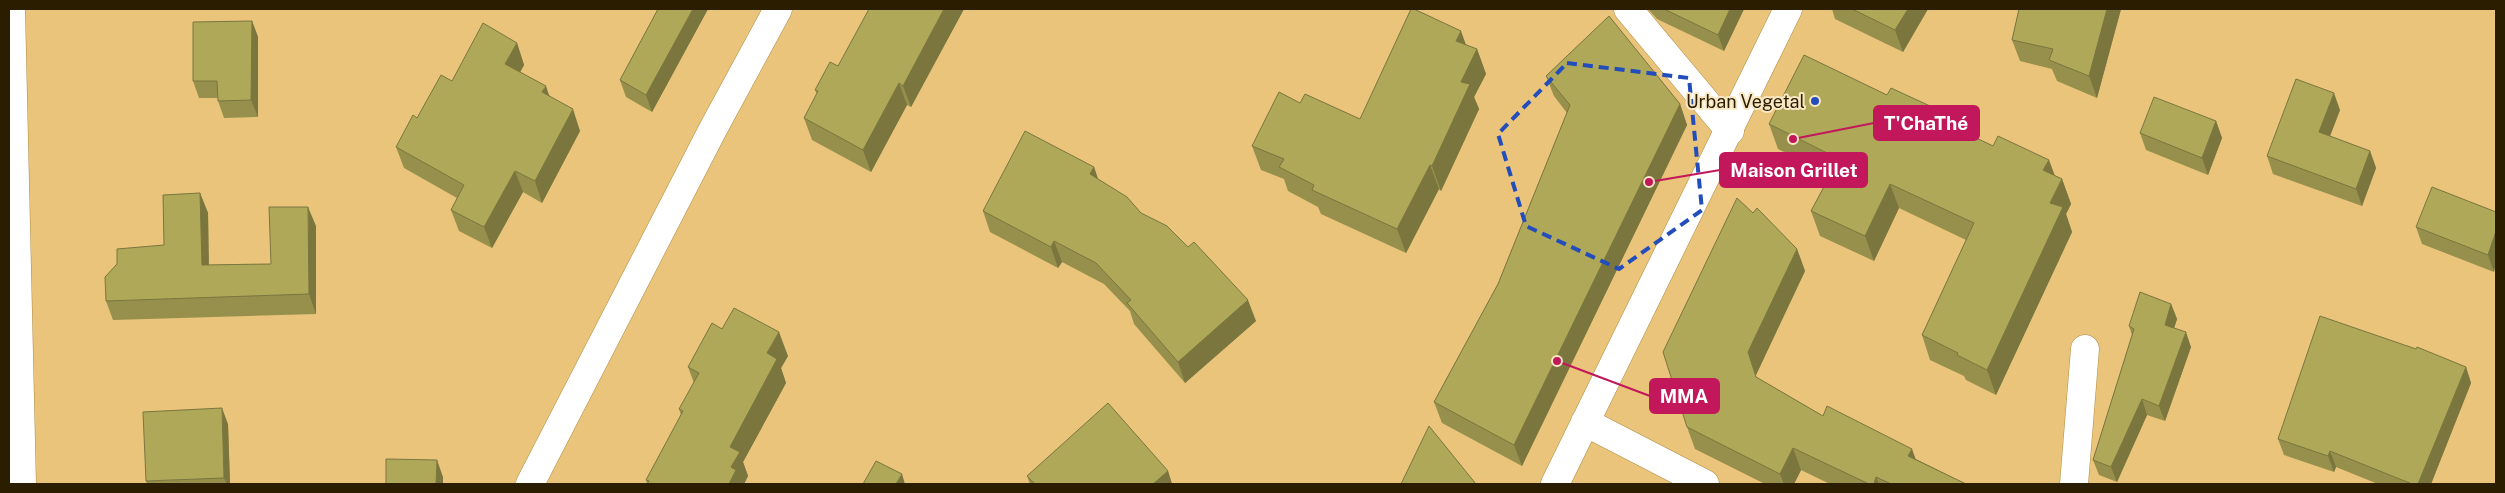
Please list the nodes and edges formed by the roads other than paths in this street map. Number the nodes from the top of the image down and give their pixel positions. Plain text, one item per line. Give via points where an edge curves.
1 (11, 9) edge
2 (778, 9) edge
3 (1628, 9) edge
4 (1788, 9) edge
5 (1730, 131) junction
6 (2085, 349) dead end
7 (1585, 422) junction
8 (15, 423) edge
9 (22, 484) edge
10 (530, 484) edge
11 (1556, 484) edge
12 (1705, 484) edge
13 (2074, 484) edge

1 - 8 street
2 - 10 street
3 - 5 street
4 - 5 street
5 - 7 street
6 - 13 street
7 - 11 street
7 - 12 street
8 - 9 street

